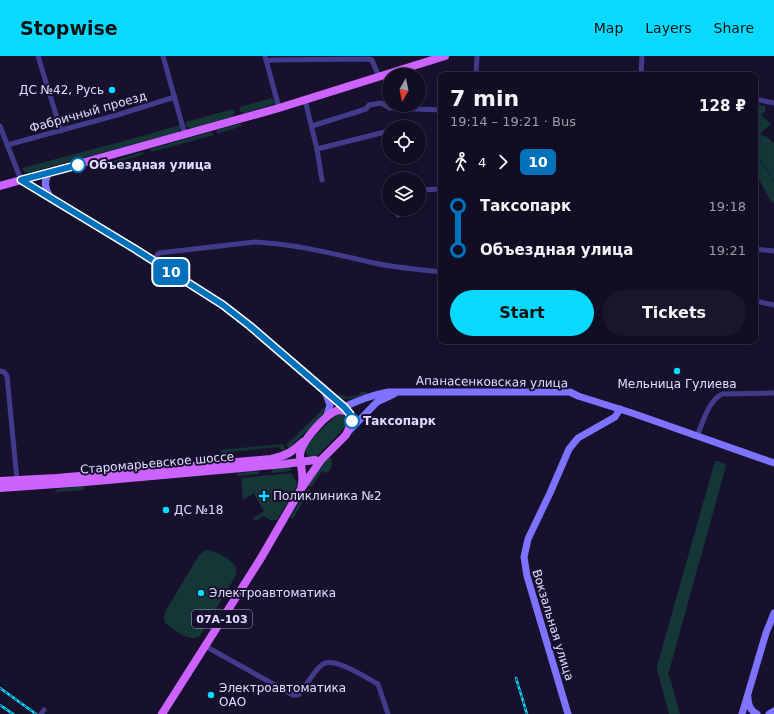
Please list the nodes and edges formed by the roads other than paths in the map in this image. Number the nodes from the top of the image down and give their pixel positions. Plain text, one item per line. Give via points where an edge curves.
1 (38, 56) edge
2 (163, 56) edge
3 (445, 56) edge
4 (477, 56) edge
5 (642, 56) edge
6 (265, 59) edge
7 (476, 72) edge
8 (642, 72) edge
9 (379, 77) junction
10 (175, 97) junction
11 (305, 100) junction
12 (758, 100) edge
13 (774, 103) edge
14 (278, 108) junction
15 (438, 110) edge
16 (0, 126) edge
17 (312, 126) junction
18 (61, 131) junction
19 (382, 133) edge
20 (185, 135) junction
21 (7, 145) junction
22 (317, 149) junction
23 (49, 174) junction
24 (21, 180) junction
25 (322, 180) dead end
26 (0, 186) edge
27 (438, 189) edge
28 (426, 190) edge
29 (50, 197) junction
30 (758, 250) edge
31 (774, 251) edge
32 (153, 260) junction
33 (438, 272) edge
34 (758, 302) edge
35 (774, 305) edge
36 (0, 371) edge
37 (324, 390) junction
38 (400, 392) junction
39 (774, 393) edge
40 (333, 398) junction
41 (356, 401) junction
42 (341, 408) junction
43 (620, 409) junction
44 (326, 419) junction
45 (346, 435) junction
46 (697, 436) junction
47 (308, 438) junction
48 (302, 447) junction
49 (329, 452) junction
50 (315, 460) junction
51 (301, 462) junction
52 (774, 463) edge
53 (291, 464) junction
54 (303, 474) junction
55 (17, 480) junction
56 (0, 481) edge
57 (0, 488) edge
58 (300, 489) junction
59 (774, 613) edge
60 (205, 646) junction
61 (748, 693) junction
62 (162, 714) edge
63 (388, 714) edge
64 (568, 714) edge
65 (742, 714) edge
66 (757, 714) edge

1 - 18 street
2 - 10 street
3 - 9 main road
4 - 7 street
5 - 8 street
6 - 9 street via 368,59 372,60
6 - 14 street
9 - 11 main road
10 - 18 street, Фабричный проезд
10 - 20 street
11 - 14 main road
11 - 17 street
12 - 13 street
14 - 20 main road
15 - 17 street via 390,108 381,103
16 - 21 street
17 - 22 street
18 - 21 street, Фабричный проезд
19 - 22 street
20 - 23 main road
21 - 24 street
22 - 25 street
23 - 24 main road
23 - 29 main road via 45,184
24 - 26 main road
24 - 29 main road
27 - 28 street
29 - 32 main road
30 - 31 street
32 - 33 street via 159,253 266,242 376,263
32 - 37 main road via 223,305
34 - 35 street
36 - 55 street via 7,376
37 - 40 main road
37 - 44 main road via 330,405
38 - 41 main road via 382,393
38 - 43 main road, Апанасенковская улица via 570,392
38 - 45 main road via 377,402
39 - 46 street via 722,394 710,406
40 - 41 main road via 347,402
40 - 42 main road
41 - 42 main road
42 - 44 main road
42 - 45 main road via 350,414 352,421
43 - 46 main road, Апанасенковская улица
43 - 64 main road, Вокзальная улица via 615,417 578,438 569,449 525,550 524,565
44 - 47 main road
45 - 49 main road
46 - 52 main road, Апанасенковская улица
47 - 48 main road
47 - 55 main road, Старомарьевское шоссе via 289,454 271,459
48 - 50 main road via 305,456
48 - 51 main road
49 - 50 main road
49 - 58 main road
50 - 51 main road, Старомарьевское шоссе
51 - 53 main road, Старомарьевское шоссе
51 - 54 main road
53 - 54 main road via 299,467
53 - 57 main road, Старомарьевское шоссе
54 - 58 main road
55 - 56 main road, Старомарьевское шоссе
58 - 60 main road, 07А-103 via 261,558
59 - 61 main road
60 - 62 main road, 07А-103
60 - 63 street via 293,695 301,692 321,664 334,662 378,684
61 - 65 main road
61 - 66 main road via 749,706

